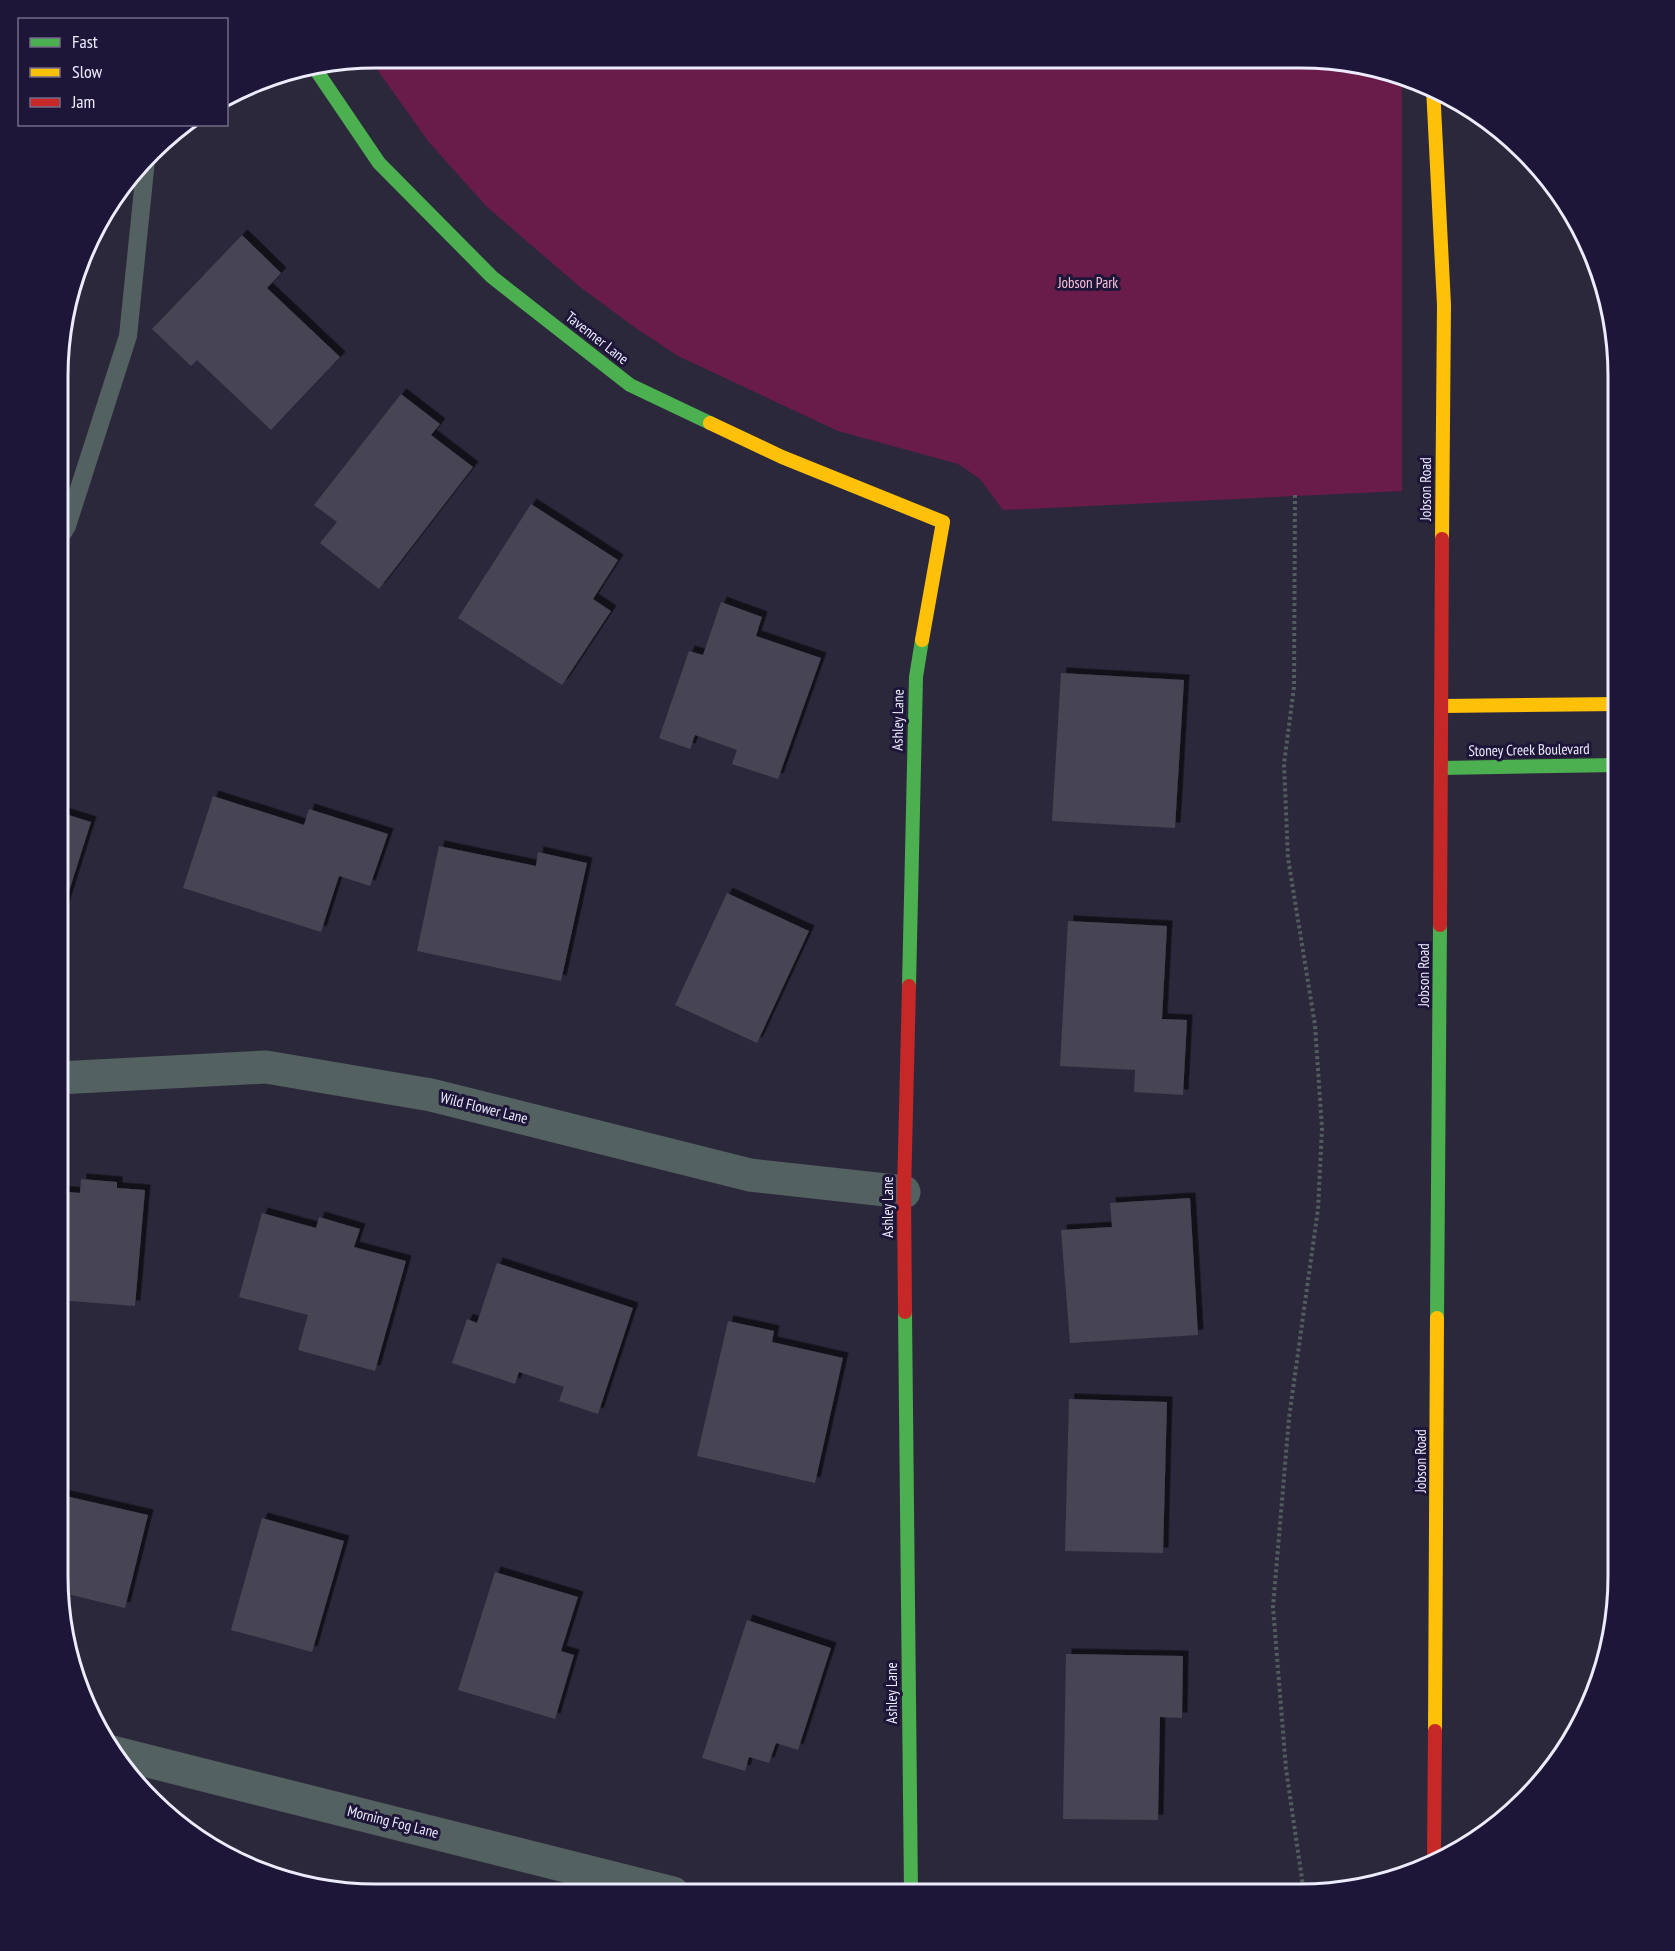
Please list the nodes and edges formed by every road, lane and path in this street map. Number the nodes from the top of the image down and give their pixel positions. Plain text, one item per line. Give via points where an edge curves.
1 (318, 73) edge
2 (1434, 98) edge
3 (145, 171) edge
4 (1295, 495) dead end
5 (944, 522) joint
6 (68, 523) edge
7 (1608, 704) edge
8 (1442, 705) junction
9 (1608, 765) edge
10 (1441, 768) junction
11 (68, 1077) edge
12 (904, 1192) junction
13 (125, 1755) edge
14 (1434, 1853) edge
15 (637, 1884) edge
16 (910, 1884) edge
17 (1303, 1884) edge

1 - 5 street, Tavenner Lane via 379,163 492,277 630,385 782,458
2 - 8 street, Jobson Road via 1444,305
3 - 6 lane via 128,336
4 - 17 path via 1294,687 1284,764 1288,858 1315,1025 1322,1129 1318,1209 1289,1418 1273,1607 1286,1769
5 - 12 street, Ashley Lane via 916,677
7 - 8 street
8 - 10 street, Jobson Road
9 - 10 street, Stoney Creek Boulevard
10 - 14 street, Jobson Road
11 - 12 street, Wild Flower Lane via 266,1067 431,1095 750,1175
12 - 16 street, Ashley Lane
13 - 15 street, Morning Fog Lane

